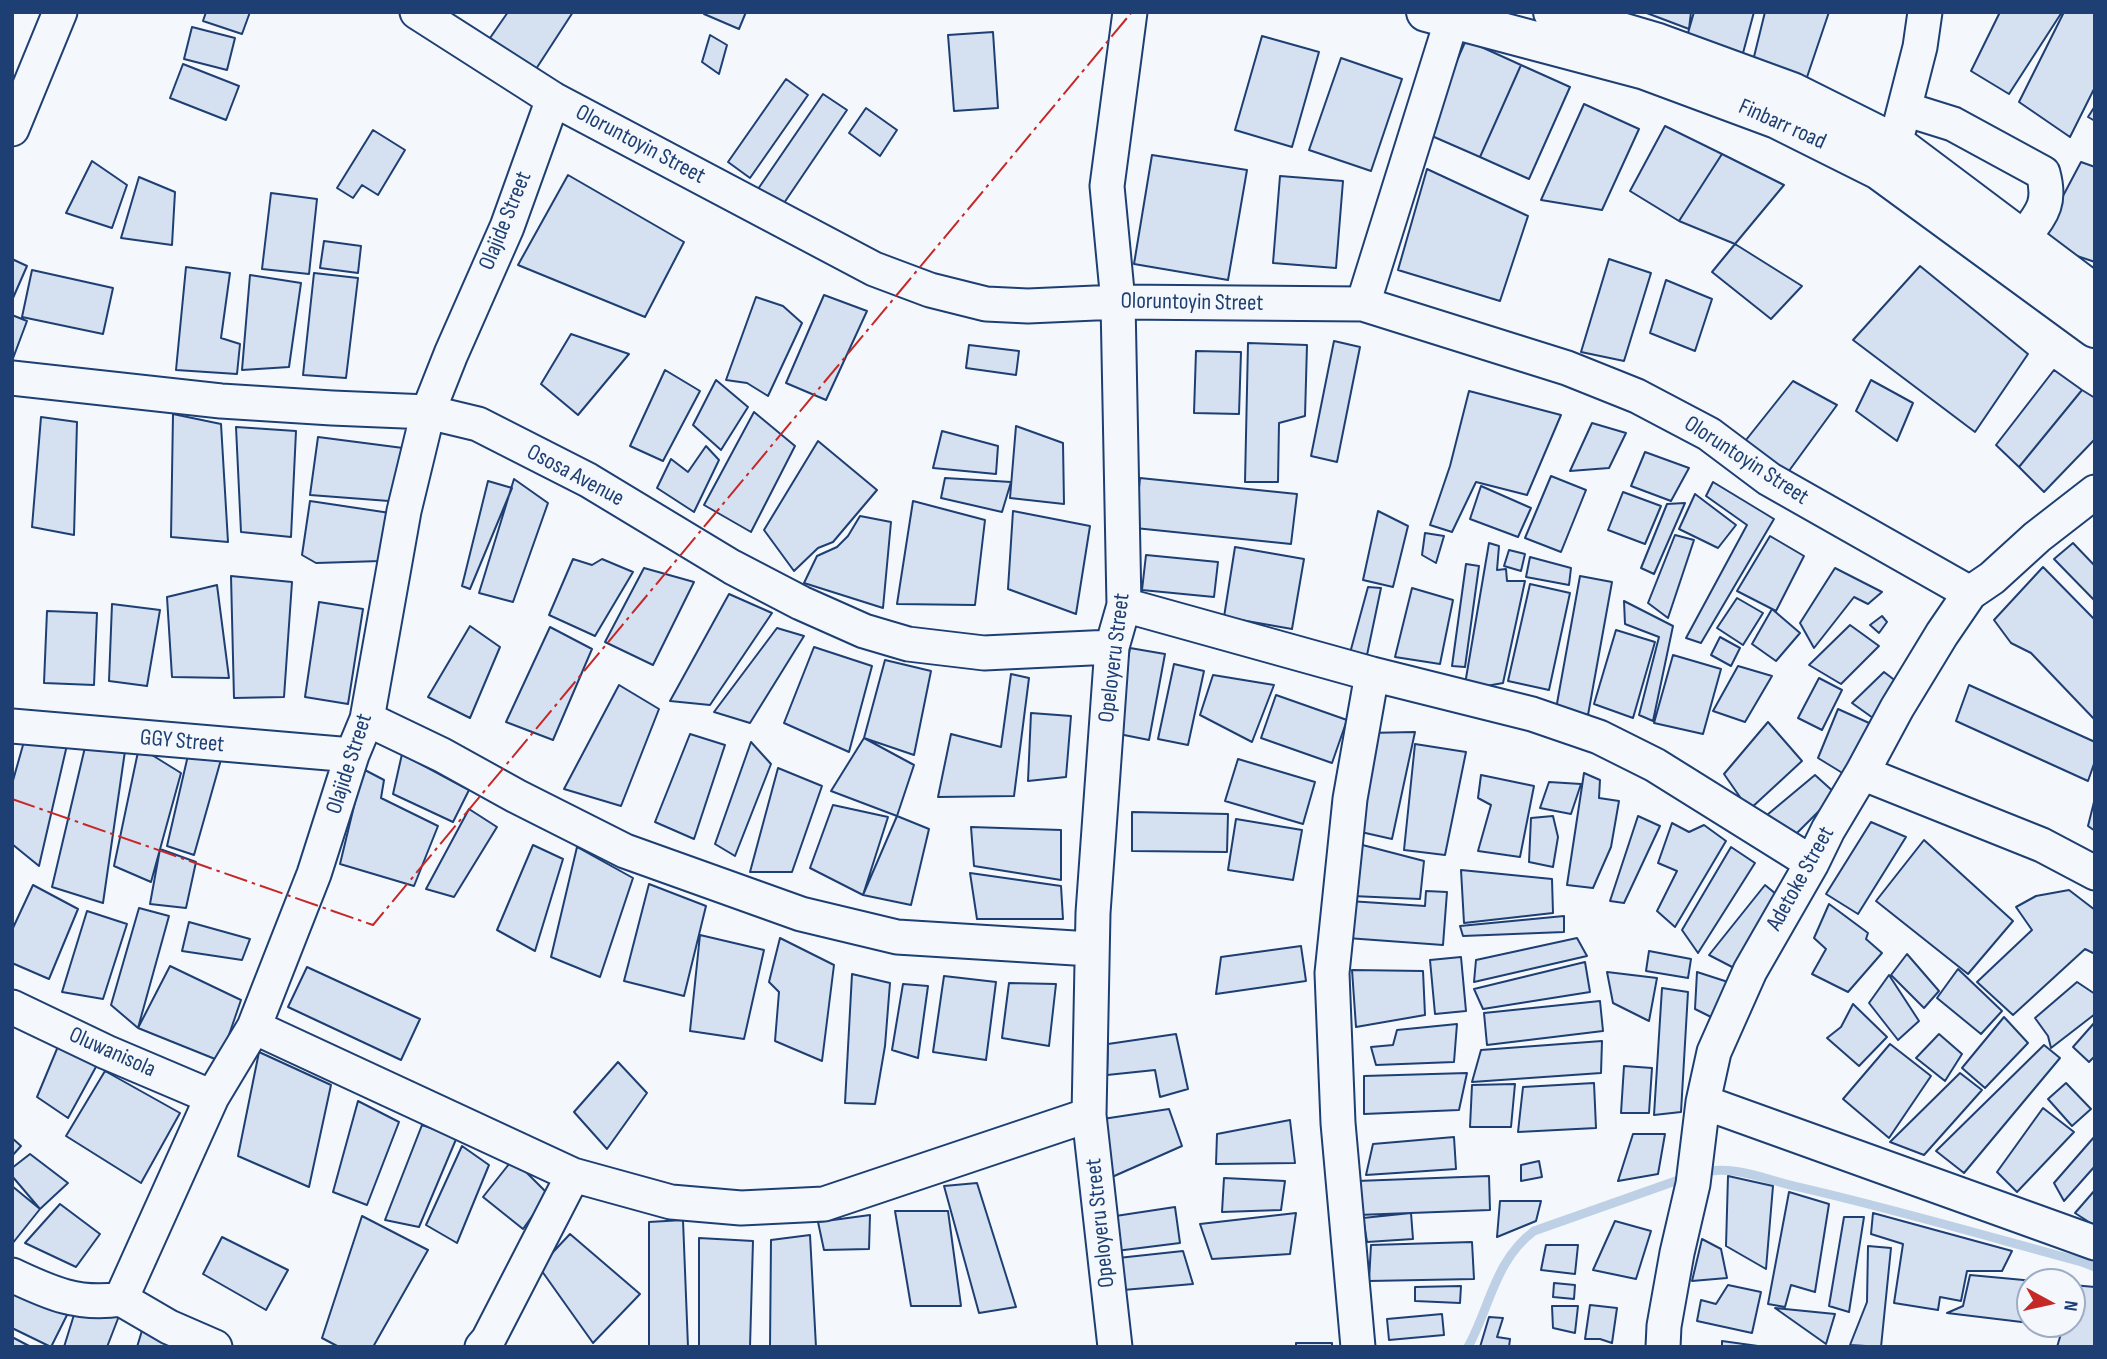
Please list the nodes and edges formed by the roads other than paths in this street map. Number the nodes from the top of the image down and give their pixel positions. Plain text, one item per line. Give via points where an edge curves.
1 (60, 12) edge
2 (417, 12) edge
3 (1130, 12) edge
4 (1553, 12) edge
5 (1925, 12) edge
6 (1439, 15) edge
7 (553, 99) junction
8 (1900, 126) junction
9 (12, 129) edge
10 (2021, 241) junction
11 (2095, 294) edge
12 (1118, 302) junction
13 (1363, 304) junction
14 (2095, 328) edge
15 (12, 378) edge
16 (428, 412) junction
17 (2095, 492) edge
18 (1970, 593) junction
19 (1124, 605) junction
20 (1112, 647) junction
21 (1372, 674) junction
22 (367, 719) junction
23 (12, 726) edge
24 (352, 755) junction
25 (1862, 773) junction
26 (1812, 863) junction
27 (2095, 873) edge
28 (1091, 949) junction
29 (12, 1007) edge
30 (254, 1027) junction
31 (212, 1097) junction
32 (1703, 1102) junction
33 (1089, 1115) junction
34 (573, 1175) junction
35 (2095, 1242) edge
36 (12, 1275) edge
37 (121, 1299) junction
38 (215, 1347) edge
39 (482, 1347) edge
40 (1115, 1347) edge
41 (1358, 1347) edge
42 (1664, 1347) edge

1 - 9 street
2 - 7 street, Oloruntoyin Street
3 - 12 street, Opeloyeru Street via 1107,186
4 - 8 main road, Finbarr road
5 - 8 street
6 - 13 street
6 - 14 main road, Finbarr road via 1645,70 1777,119 1879,170
7 - 12 street, Oloruntoyin Street via 874,269 930,290 986,304
7 - 16 street, Olajide Street via 507,227
8 - 10 main road, Finbarr road
8 - 10 street via 1953,124 2043,173 2048,190 2044,209
10 - 11 main road, Finbarr road
12 - 13 street, Oloruntoyin Street
12 - 19 street, Opeloyeru Street
13 - 18 street, Oloruntoyin Street via 1567,368 1637,396 1710,433 1769,479
15 - 16 street, Ososa Avenue via 221,401
16 - 20 street, Ososa Avenue via 478,424 588,480 732,567 864,631 908,644 984,653
16 - 22 street, Olajide Street via 404,511
17 - 18 street, Adetoke Street
18 - 25 street, Adetoke Street
19 - 20 street, Opeloyeru Street
19 - 21 street
20 - 28 street, Opeloyeru Street
21 - 26 street via 1532,714 1599,737 1655,765
21 - 41 street via 1350,799 1332,973 1338,1123
22 - 24 street, Olajide Street
22 - 28 street via 625,851 801,914 897,937
23 - 24 street, GGY Street
24 - 30 street, Olajide Street via 314,874
25 - 26 street, Adetoke Street
25 - 27 street via 2042,845
26 - 32 street, Adetoke Street via 1750,971 1714,1052
28 - 33 street, Opeloyeru Street
29 - 31 street, Oluwanisola
30 - 31 street, Olajide Street
30 - 34 street
31 - 37 street, Olajide Street
32 - 35 street
32 - 42 street, Adetoke Street
33 - 34 street via 824,1204 741,1208 671,1202
33 - 40 street, Opeloyeru Street
34 - 39 street
36 - 37 street via 63,1298 100,1303
37 - 38 street via 169,1328

